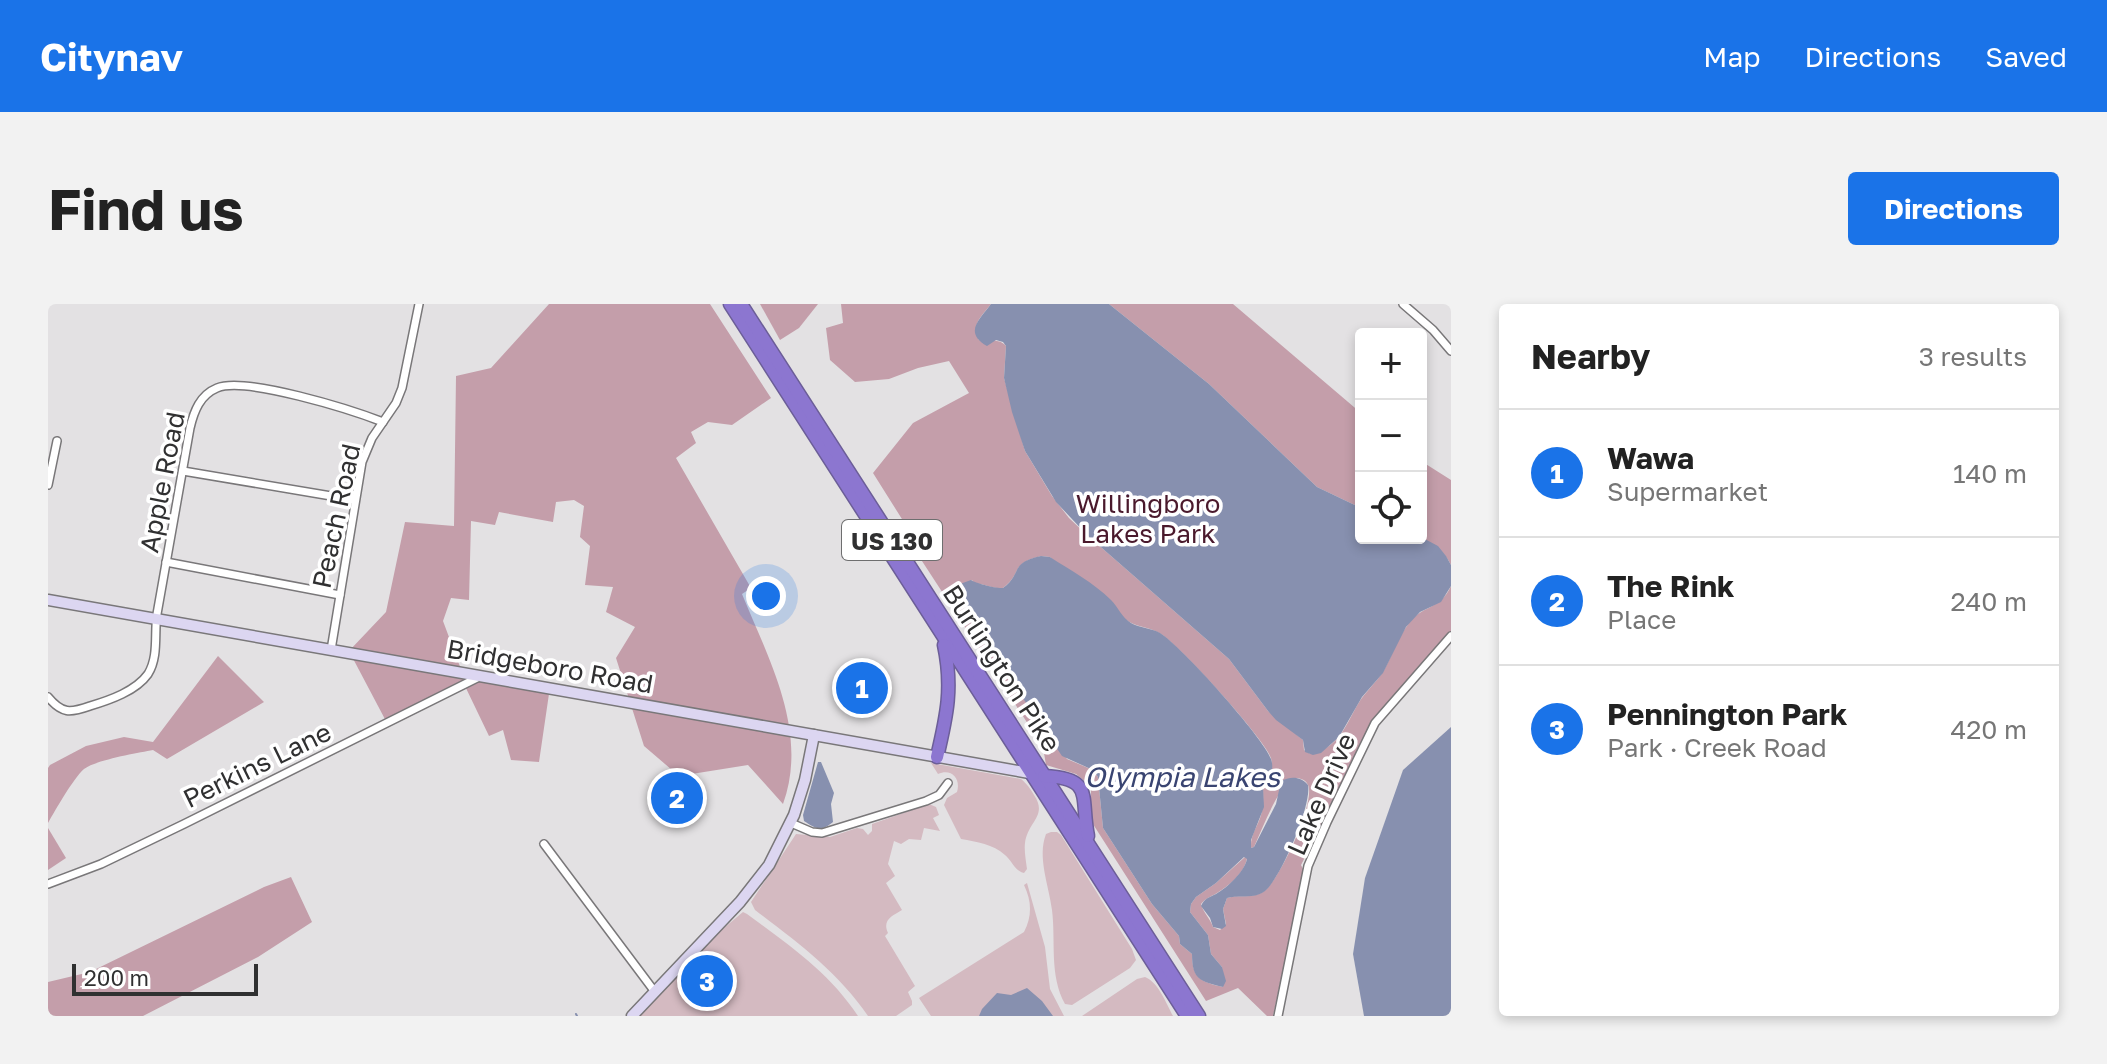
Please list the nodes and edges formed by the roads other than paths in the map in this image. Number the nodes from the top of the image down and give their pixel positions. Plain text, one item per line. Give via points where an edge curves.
1 (419, 304) edge
2 (730, 304) edge
3 (741, 304) edge
4 (1403, 304) edge
5 (1451, 351) edge
6 (383, 422) junction
7 (57, 441) dead end
8 (183, 471) junction
9 (48, 485) edge
10 (355, 500) junction
11 (166, 562) junction
12 (340, 595) junction
13 (48, 600) edge
14 (156, 619) junction
15 (941, 634) junction
16 (1451, 636) edge
17 (331, 650) junction
18 (481, 676) junction
19 (48, 697) edge
20 (814, 735) junction
21 (937, 757) junction
22 (1038, 775) junction
23 (948, 783) dead end
24 (791, 823) junction
25 (544, 844) dead end
26 (1090, 846) junction
27 (48, 884) edge
28 (655, 992) junction
29 (632, 1016) edge
30 (1187, 1016) edge
31 (1199, 1016) edge
32 (1278, 1016) edge

1 - 6 street, Peach Road via 402,388
2 - 15 highway, Burlington Pike / US 130
3 - 22 highway, Burlington Pike / US 130
4 - 5 street
6 - 8 street, Apple Road via 280,392 225,386 206,395 194,413
6 - 10 street, Peach Road via 365,454
7 - 9 street
8 - 10 street
8 - 11 street, Apple Road
10 - 12 street, Peach Road
11 - 12 street
11 - 14 street, Apple Road
12 - 17 street, Peach Road
13 - 14 street, Bridgeboro Road
14 - 17 street, Bridgeboro Road
14 - 19 street, Apple Road via 153,663 135,686 68,712
15 - 21 highway via 950,677
15 - 22 highway, Burlington Pike / US 130
16 - 32 street, Lake Drive via 1375,723 1311,857
17 - 18 street, Bridgeboro Road
18 - 20 street, Bridgeboro Road
18 - 27 street, Perkins Lane via 101,864
20 - 21 street, Bridgeboro Road
20 - 24 street
21 - 22 street, Bridgeboro Road
22 - 26 highway, Burlington Pike / US 130
22 - 26 highway via 1068,778 1080,786
22 - 30 highway, Burlington Pike / US 130
23 - 24 street via 926,801 837,830 812,832
24 - 28 street via 755,884
25 - 28 street
26 - 31 highway, Burlington Pike / US 130
28 - 29 street

